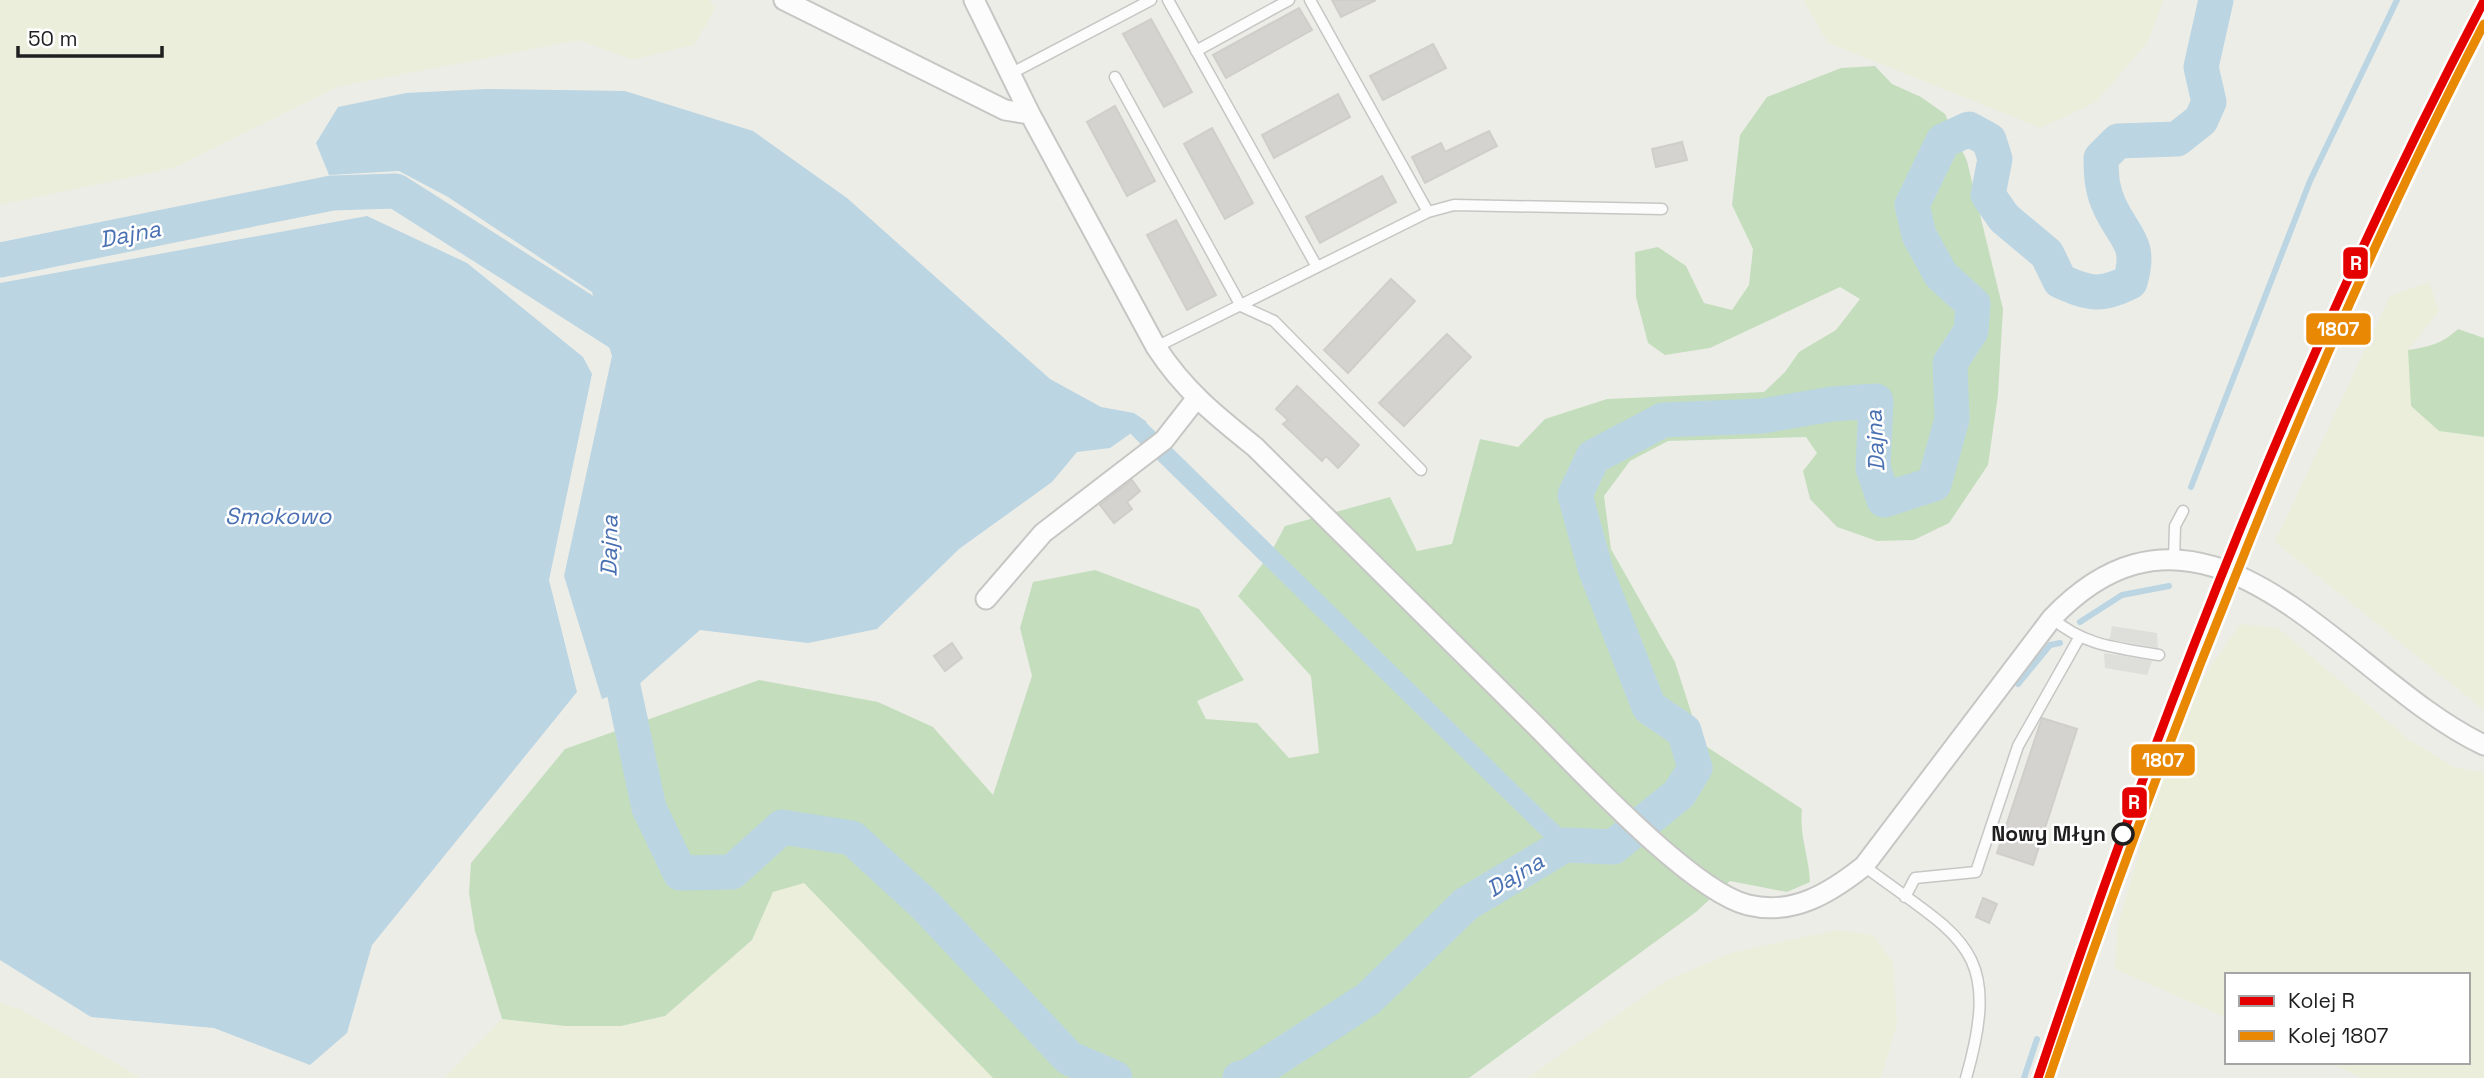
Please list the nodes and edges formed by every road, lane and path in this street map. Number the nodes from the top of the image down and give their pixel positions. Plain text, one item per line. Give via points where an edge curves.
1 (784, 0) edge
2 (974, 0) edge
3 (1151, 0) edge
4 (1168, 0) edge
5 (1289, 0) edge
6 (1310, 0) edge
7 (1196, 51) junction
8 (1010, 74) junction
9 (1115, 77) dead end
10 (1030, 114) junction
11 (1662, 209) dead end
12 (1428, 212) junction
13 (1317, 267) junction
14 (1241, 306) junction
15 (1156, 347) junction
16 (1196, 399) junction
17 (1421, 470) dead end
18 (2183, 511) dead end
19 (2174, 560) junction
20 (986, 599) dead end
21 (2052, 618) junction
22 (2079, 638) junction
23 (2159, 655) dead end
24 (2484, 745) edge
25 (1864, 866) junction
26 (1905, 897) junction
27 (1966, 1078) edge

1 - 10 street via 1005,110
2 - 8 street
3 - 8 lane
4 - 7 lane
5 - 7 lane
6 - 12 lane
7 - 13 lane
8 - 10 street
9 - 14 lane
10 - 15 street
11 - 12 lane via 1454,205
12 - 13 lane
13 - 14 lane
14 - 15 lane
14 - 17 lane via 1274,321
15 - 16 street
16 - 20 street via 1164,440 1043,533
16 - 25 street via 1255,447 1607,797 1717,892 1766,908 1810,901
18 - 19 lane via 2175,526
19 - 21 street via 2143,563 2108,575 2082,590
19 - 24 street via 2227,569 2262,586 2434,715
21 - 22 lane
21 - 25 street
22 - 23 lane
22 - 26 lane via 2018,746 1976,872 1915,878
25 - 26 lane
26 - 27 lane via 1950,930 1975,966 1981,1009

